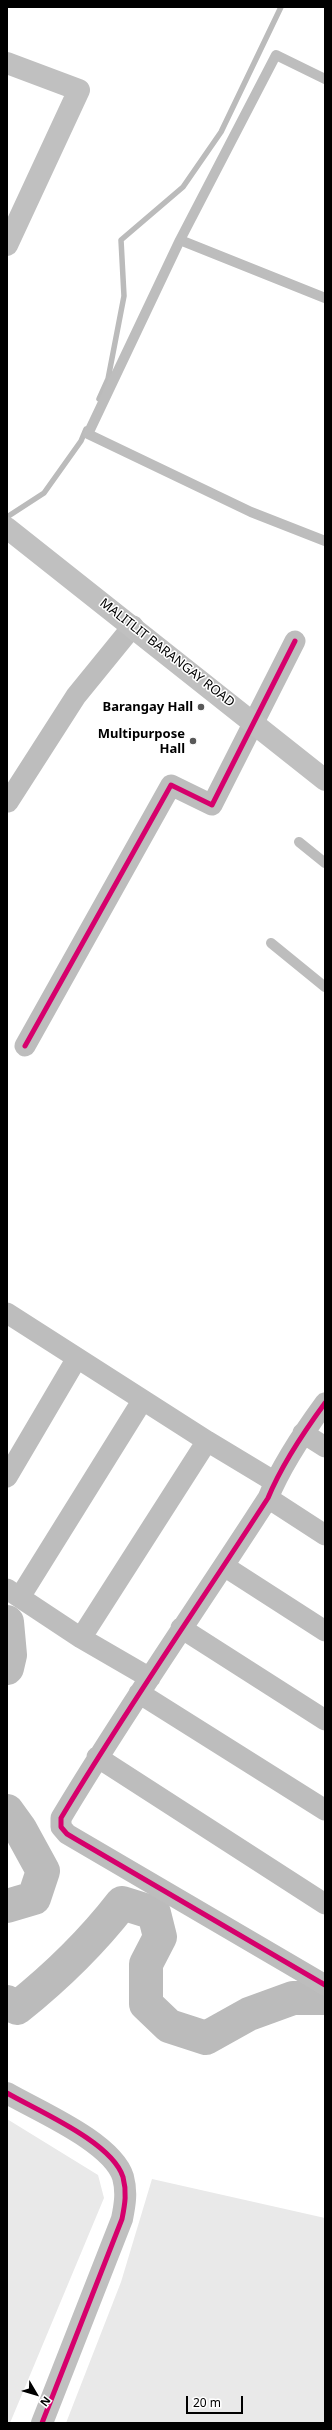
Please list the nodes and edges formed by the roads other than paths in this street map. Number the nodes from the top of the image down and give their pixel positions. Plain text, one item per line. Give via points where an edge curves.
1 (7, 63) edge
2 (325, 79) edge
3 (180, 240) junction
4 (7, 245) edge
5 (325, 298) edge
6 (7, 528) edge
7 (325, 541) edge
8 (133, 626) junction
9 (295, 641) dead end
10 (254, 723) junction
11 (325, 780) edge
12 (8, 802) dead end
13 (299, 842) dead end
14 (325, 863) edge
15 (271, 943) dead end
16 (325, 987) edge
17 (25, 1046) dead end
18 (9, 1319) edge
19 (77, 1358) junction
20 (142, 1401) junction
21 (325, 1403) edge
22 (303, 1433) junction
23 (207, 1442) junction
24 (325, 1447) edge
25 (7, 1477) edge
26 (271, 1490) junction
27 (325, 1535) edge
28 (224, 1566) junction
29 (14, 1593) edge
30 (181, 1628) junction
31 (325, 1631) edge
32 (81, 1638) junction
33 (145, 1686) junction
34 (325, 1720) edge
35 (98, 1757) junction
36 (325, 1810) edge
37 (325, 1904) edge
38 (325, 1985) edge
39 (7, 2093) edge
40 (42, 2423) edge

1 - 4 street via 79,90
2 - 3 lane via 276,55
3 - 5 lane
3 - 7 lane via 88,434 251,512
6 - 8 street, MALITLIT BARANGAY ROAD
8 - 10 street, MALITLIT BARANGAY ROAD
8 - 12 street via 76,696
9 - 10 street
10 - 11 street, MALITLIT BARANGAY ROAD
10 - 17 street via 212,805 171,785
13 - 14 lane
15 - 16 lane
18 - 19 street
19 - 20 street
19 - 25 street
20 - 23 street
20 - 29 street
21 - 22 street
22 - 24 street
22 - 26 street
23 - 26 street
23 - 32 street
26 - 27 street
26 - 28 street
28 - 30 street
28 - 31 street
29 - 32 street
30 - 33 street
30 - 34 street
32 - 33 street
33 - 35 street
33 - 36 street
35 - 37 street
35 - 38 street via 61,1818 61,1827 67,1834
39 - 40 street via 98,2144 112,2159 122,2176 126,2196 122,2219

